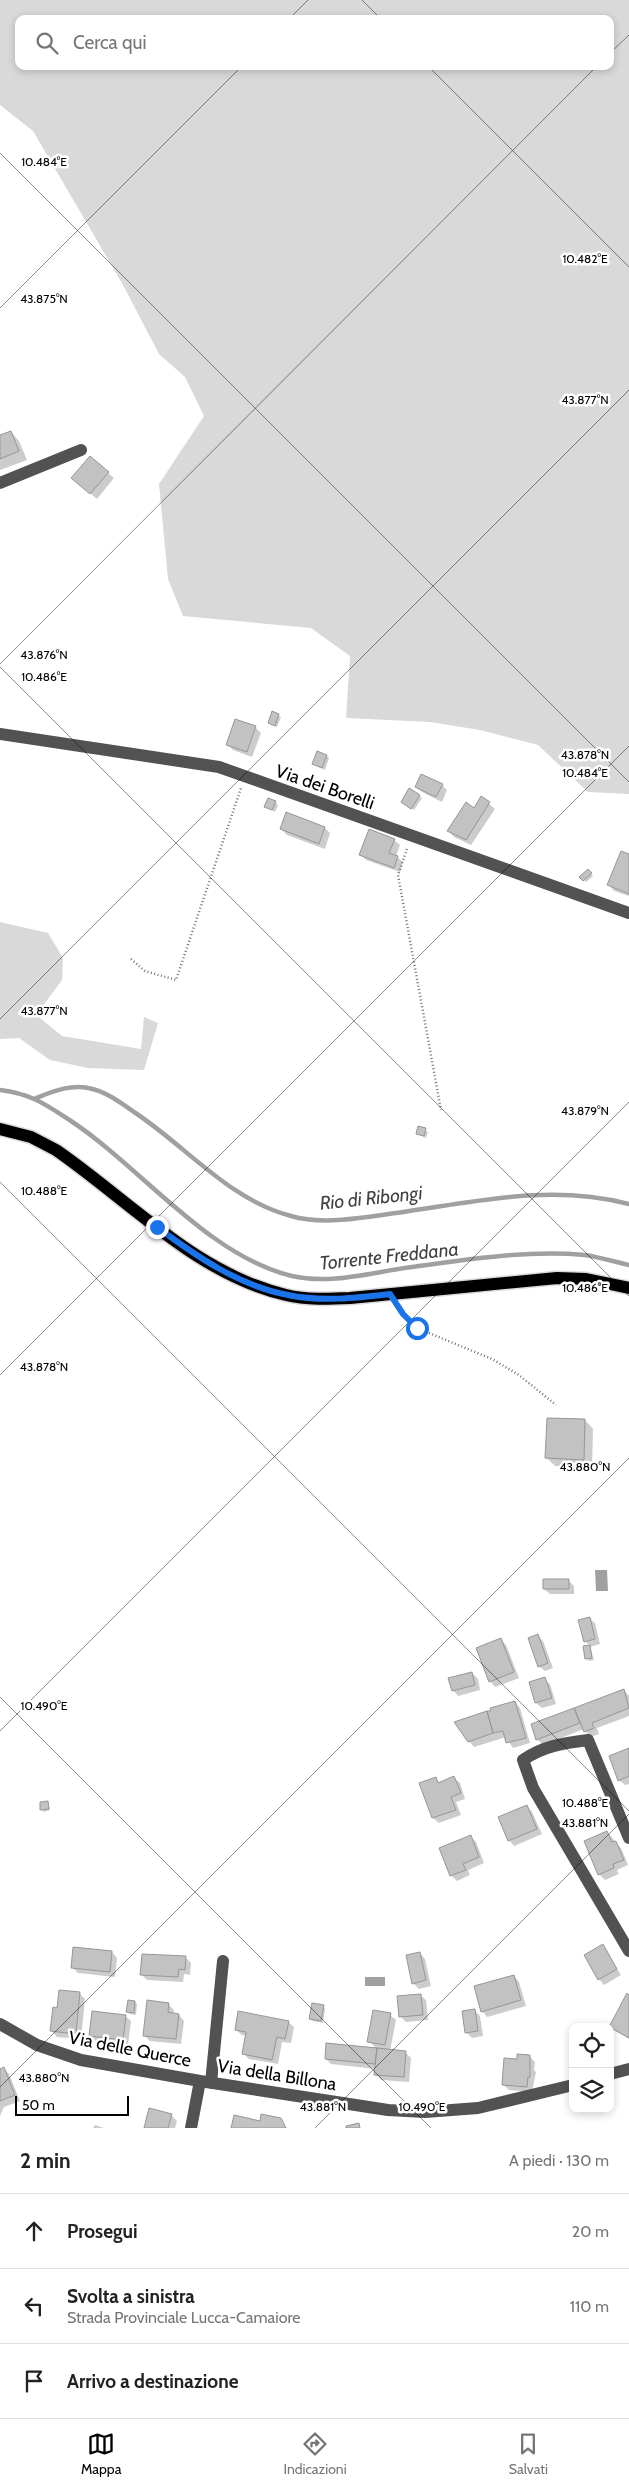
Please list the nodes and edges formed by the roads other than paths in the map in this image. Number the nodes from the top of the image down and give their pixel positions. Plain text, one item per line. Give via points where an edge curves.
1 (81, 450) dead end
2 (0, 483) edge
3 (0, 734) edge
4 (629, 913) edge
5 (0, 1128) edge
6 (629, 1288) edge
7 (629, 1838) edge
8 (629, 1951) edge
9 (223, 1961) dead end
10 (0, 2024) edge
11 (629, 2069) edge
12 (614, 2073) edge
13 (206, 2082) junction
14 (569, 2086) edge
15 (191, 2128) edge

1 - 2 street
3 - 4 street, Via dei Borelli via 218,767
5 - 6 main road via 31,1137 56,1150 194,1254 244,1280 287,1295 350,1298 557,1278 586,1279
7 - 8 street via 588,1740 563,1743 535,1752 523,1760 533,1788
9 - 13 street
10 - 13 street, Via delle Querce via 37,2045 62,2054
11 - 12 street
13 - 14 street, Via della Billona via 388,2110 425,2112 478,2108
13 - 15 street, Via della Billona

